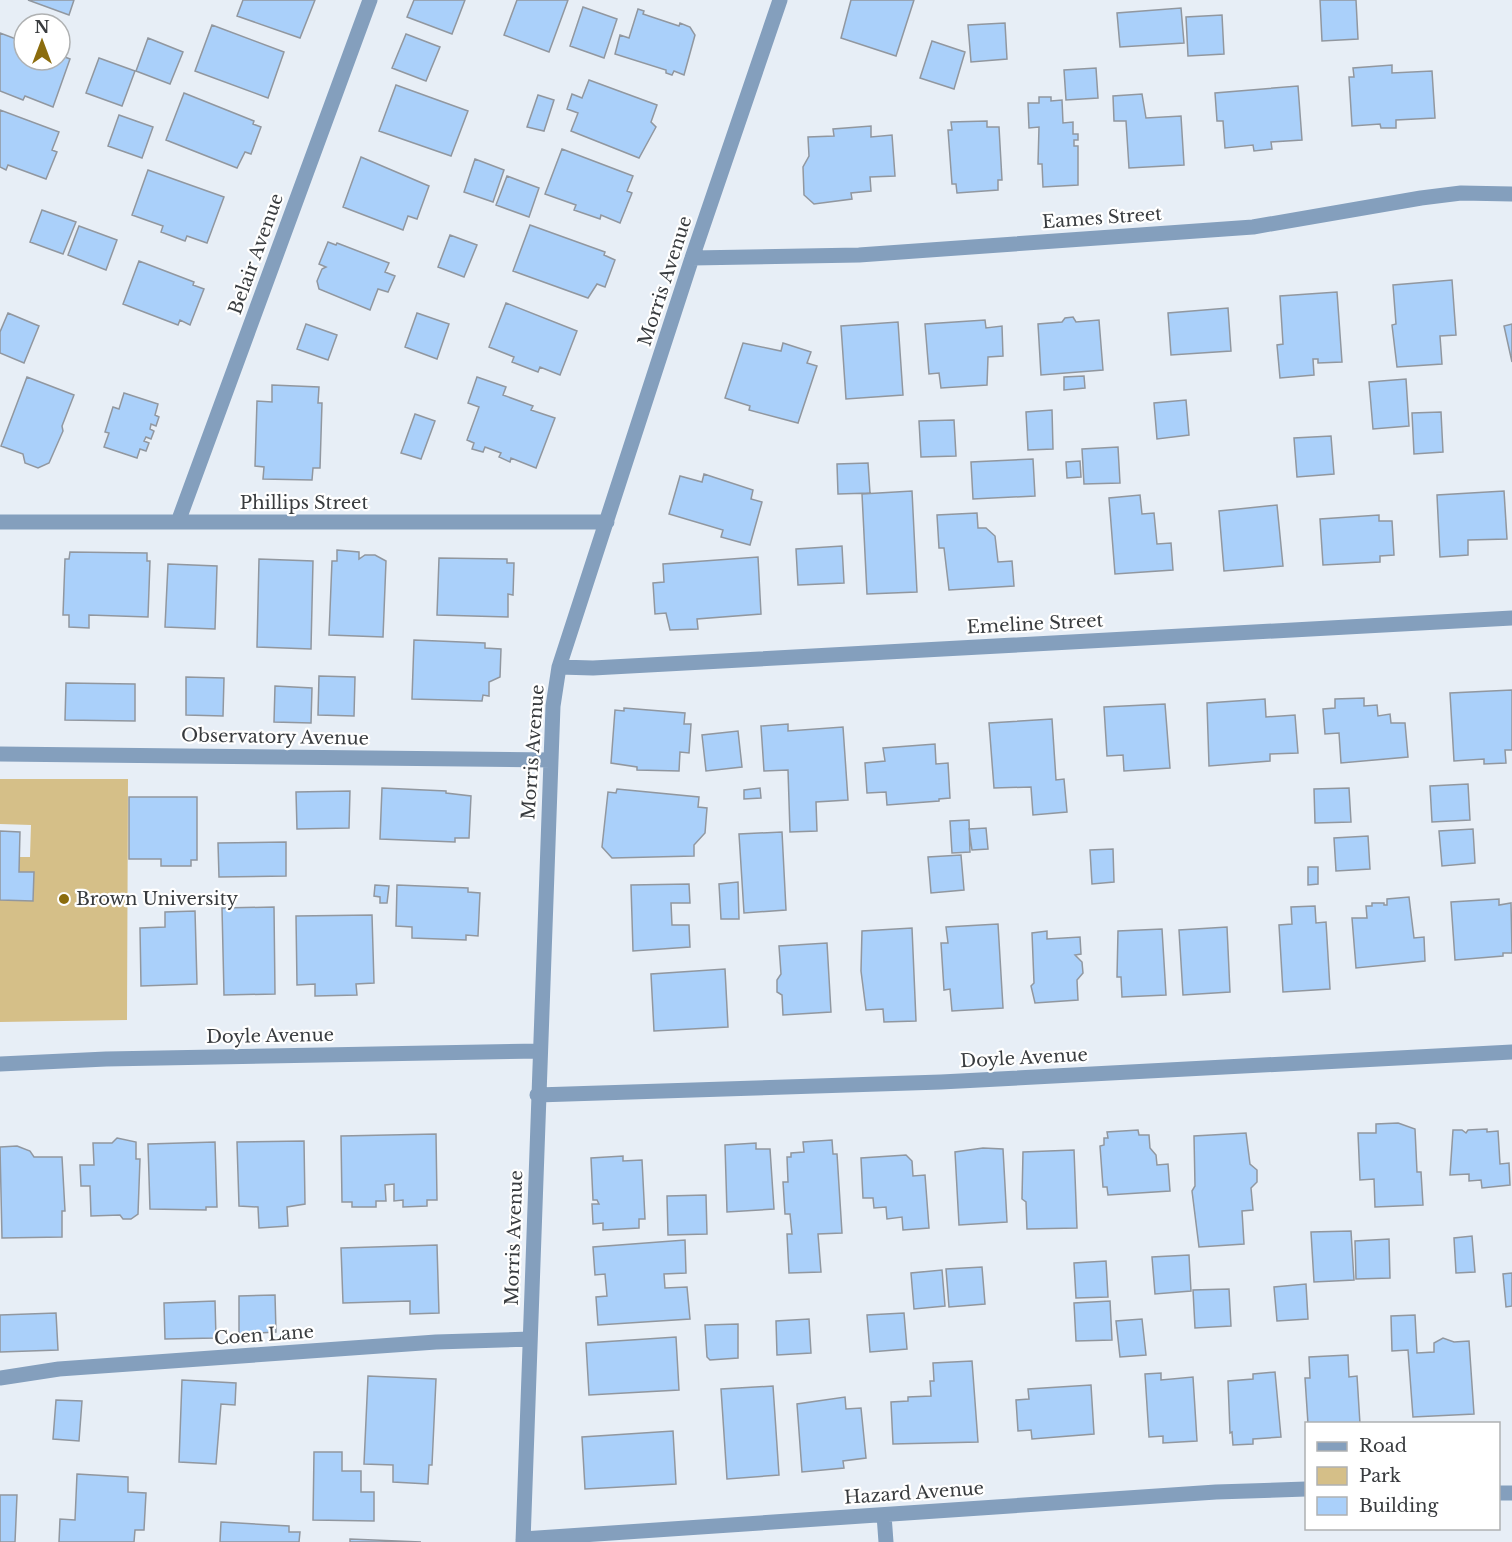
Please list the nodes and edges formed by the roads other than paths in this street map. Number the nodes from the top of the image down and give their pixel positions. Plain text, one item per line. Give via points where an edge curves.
1 (370, 0) edge
2 (780, 0) edge
3 (1512, 194) edge
4 (692, 258) junction
5 (0, 522) edge
6 (178, 522) junction
7 (607, 522) junction
8 (1512, 618) edge
9 (559, 667) junction
10 (0, 754) edge
11 (550, 760) junction
12 (540, 1051) junction
13 (1512, 1052) edge
14 (0, 1064) edge
15 (537, 1095) junction
16 (530, 1339) junction
17 (0, 1377) edge
18 (1305, 1489) edge
19 (884, 1515) junction
20 (523, 1541) edge
21 (886, 1542) edge

1 - 6 street, Belair Avenue
2 - 4 street, Morris Avenue
3 - 4 street, Eames Street via 1421,198 1253,227 859,255
4 - 7 street, Morris Avenue
5 - 6 street, Phillips Street
6 - 7 street, Phillips Street
7 - 9 street, Morris Avenue
8 - 9 street, Emeline Street
9 - 11 street, Morris Avenue
10 - 11 street, Observatory Avenue
11 - 12 street, Morris Avenue
12 - 14 street, Doyle Avenue
12 - 15 street, Morris Avenue
13 - 15 street, Doyle Avenue via 941,1082
15 - 16 street, Morris Avenue
16 - 17 street, Coen Lane via 59,1369
16 - 20 street, Morris Avenue
18 - 19 street, Hazard Avenue
19 - 20 street, Hazard Avenue
19 - 21 street

